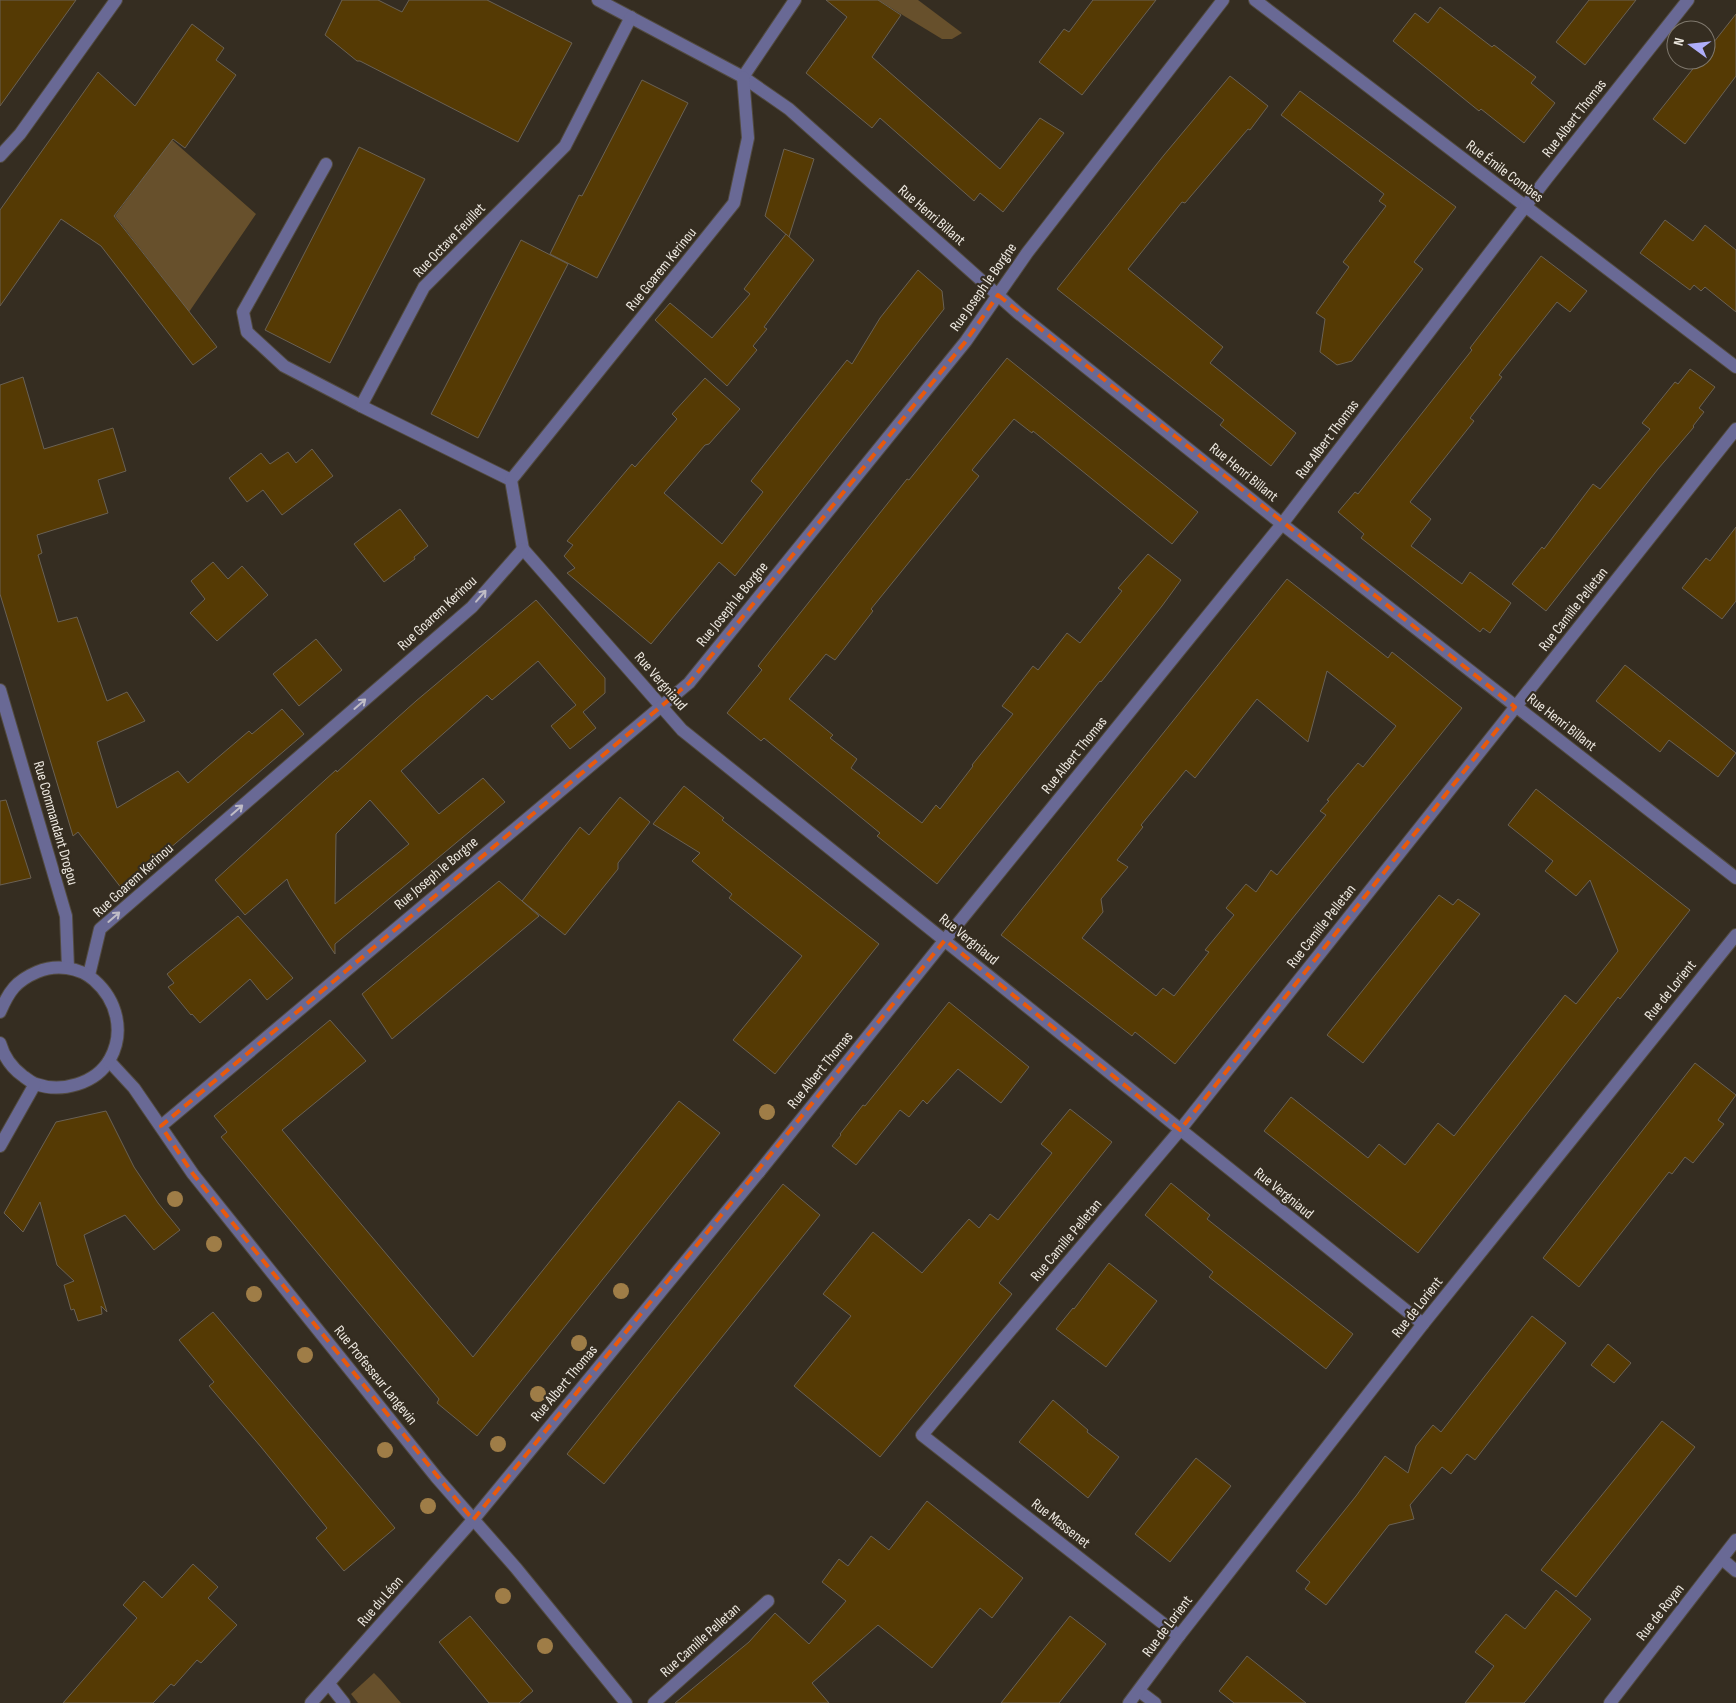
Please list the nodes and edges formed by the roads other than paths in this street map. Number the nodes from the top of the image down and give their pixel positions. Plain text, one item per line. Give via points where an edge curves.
1 (116, 0) edge
2 (598, 0) edge
3 (795, 0) edge
4 (1223, 0) edge
5 (1255, 0) edge
6 (1688, 0) edge
7 (631, 17) junction
8 (743, 77) junction
9 (0, 156) edge
10 (326, 164) dead end
11 (1525, 206) junction
12 (998, 295) junction
13 (1736, 367) edge
14 (361, 406) junction
15 (1736, 429) edge
16 (512, 480) junction
17 (1282, 524) junction
18 (523, 549) junction
19 (0, 690) edge
20 (662, 707) junction
21 (1516, 707) junction
22 (1736, 878) edge
23 (1736, 935) edge
24 (945, 940) junction
25 (68, 968) junction
26 (89, 975) junction
27 (0, 1012) edge
28 (0, 1043) edge
29 (110, 1061) junction
30 (35, 1084) junction
31 (161, 1126) junction
32 (1180, 1130) junction
33 (0, 1146) edge
34 (1423, 1324) junction
35 (922, 1435) joint
36 (473, 1520) junction
37 (1736, 1540) edge
38 (1722, 1559) junction
39 (1736, 1571) edge
40 (768, 1601) dead end
41 (1180, 1636) junction
42 (329, 1684) junction
43 (1139, 1691) junction
44 (312, 1703) edge
45 (344, 1703) edge
46 (626, 1703) edge
47 (654, 1703) edge
48 (1129, 1703) edge
49 (1154, 1703) edge
50 (1610, 1703) edge

1 - 9 street via 20,134
2 - 7 street, Rue Henri Billant
3 - 8 street
4 - 12 street, Rue Joseph le Borgne via 1026,253
5 - 11 street, Rue Émile Combes
6 - 11 street, Rue Albert Thomas
7 - 8 street, Rue Henri Billant
7 - 14 street, Rue Octave Feuillet via 565,146 424,287
8 - 12 street, Rue Henri Billant via 789,109
8 - 16 street, Rue Goarem Kerinou via 748,138 734,203
10 - 14 street via 243,312 247,332 284,366
11 - 13 street, Rue Émile Combes
11 - 17 street, Rue Albert Thomas
12 - 17 street, Rue Henri Billant
12 - 20 street, Rue Joseph le Borgne via 966,341 689,684
14 - 16 street
15 - 21 street, Rue Camille Pelletan
16 - 18 street
17 - 21 street, Rue Henri Billant
17 - 24 street, Rue Albert Thomas
18 - 20 street, Rue Vergniaud
26 -> 18 street, Rue Goarem Kerinou via 100,929 472,607
19 - 25 street, Rue Commandant Drogou via 66,916
20 - 24 street, Rue Vergniaud via 682,730
20 - 31 street, Rue Joseph le Borgne
21 - 22 street, Rue Henri Billant
21 - 32 street, Rue Camille Pelletan
23 - 34 street, Rue de Lorient
24 - 32 street, Rue Vergniaud
24 - 36 street, Rue Albert Thomas
25 - 26 street
25 - 27 street via 47,968 23,978 8,993
26 - 29 street via 104,989 114,1005 118,1026
28 - 30 street via 15,1070
29 - 30 street via 95,1076 76,1085 53,1088
29 - 31 street, Rue Professeur Langevin
30 - 33 street
31 - 36 street, Rue Professeur Langevin via 193,1174
32 - 34 street, Rue Vergniaud
32 - 35 street, Rue Camille Pelletan
34 - 41 street, Rue de Lorient
35 - 41 street, Rue Massenet
36 - 42 street, Rue du Léon
36 - 46 street, Rue Professeur Langevin
37 - 38 street, Rue de Royan
38 - 39 street
38 - 50 street, Rue de Royan
40 - 47 street, Rue Camille Pelletan
41 - 43 street, Rue de Lorient
42 - 44 street, Rue du Léon
42 - 45 street
43 - 48 street, Rue de Lorient
43 - 49 street

